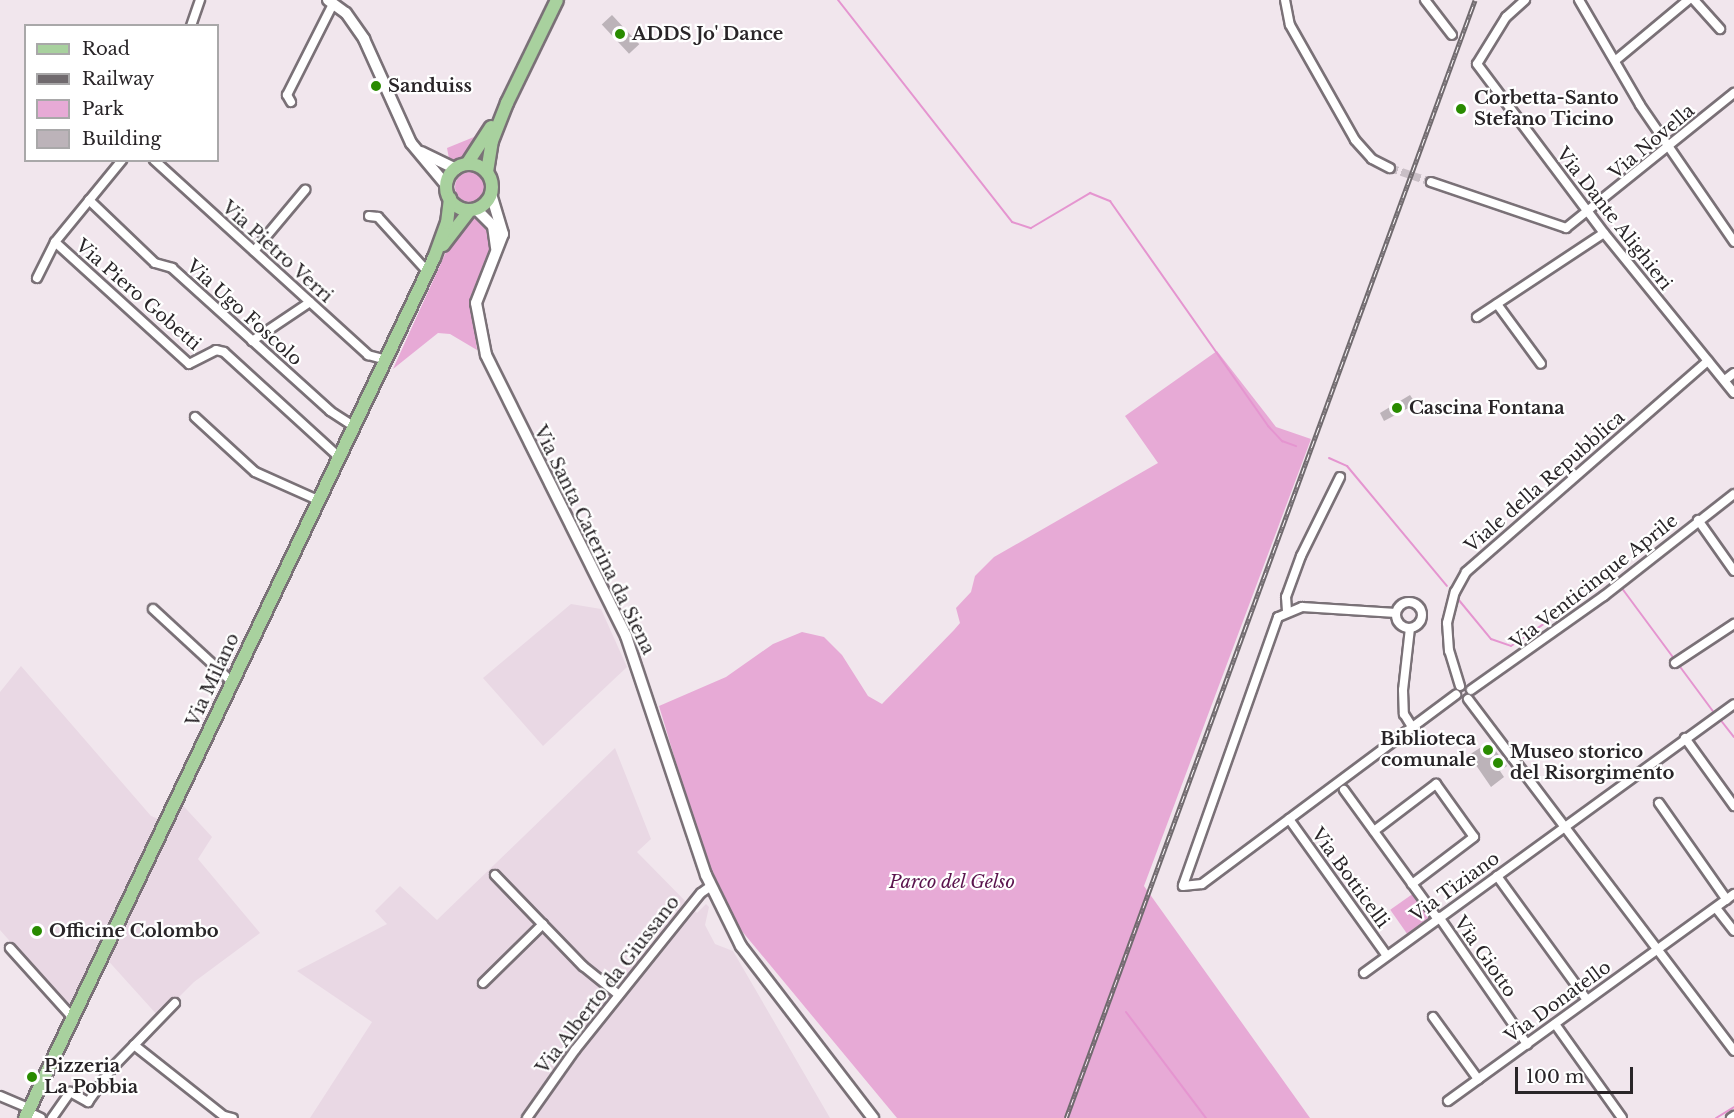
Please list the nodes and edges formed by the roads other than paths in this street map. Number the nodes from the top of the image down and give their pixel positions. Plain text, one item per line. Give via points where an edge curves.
1 (200, 0) edge
2 (557, 0) edge
3 (1285, 0) edge
4 (1425, 0) edge
5 (1525, 0) edge
6 (1579, 0) edge
7 (1688, 0) edge
8 (1694, 0) edge
9 (334, 1) edge
10 (192, 24) edge
11 (1720, 29) dead end
12 (1452, 35) dead end
13 (1616, 60) junction
14 (1734, 93) edge
15 (291, 102) dead end
16 (507, 103) junction
17 (1669, 146) junction
18 (413, 147) junction
19 (120, 162) edge
20 (156, 162) edge
21 (461, 166) junction
22 (1390, 168) tunnel mouth
23 (487, 172) junction
24 (1431, 182) tunnel mouth
25 (306, 190) dead end
26 (448, 192) junction
27 (491, 194) junction
28 (88, 200) junction
29 (473, 209) junction
30 (1589, 213) junction
31 (369, 216) dead end
32 (1604, 233) junction
33 (55, 242) junction
34 (1734, 242) edge
35 (254, 251) junction
36 (496, 257) junction
37 (434, 258) junction
38 (427, 271) junction
39 (37, 278) dead end
40 (310, 302) junction
41 (1497, 304) junction
42 (1477, 317) dead end
43 (252, 342) junction
44 (383, 359) junction
45 (1708, 361) junction
46 (1541, 364) dead end
47 (1734, 373) edge
48 (1725, 380) junction
49 (1734, 393) edge
50 (195, 417) dead end
51 (353, 426) junction
52 (339, 457) junction
53 (1340, 477) dead end
54 (1734, 494) edge
55 (318, 500) junction
56 (1698, 520) junction
57 (1734, 571) edge
58 (153, 609) dead end
59 (1287, 611) junction
60 (1396, 613) junction
61 (1734, 624) edge
62 (1410, 628) junction
63 (1677, 661) dead end
64 (232, 682) junction
65 (1460, 686) junction
66 (1471, 690) junction
67 (1456, 695) junction
68 (1468, 699) junction
69 (1734, 704) edge
70 (1412, 727) junction
71 (1685, 738) junction
72 (1344, 790) dead end
73 (1659, 803) dead end
74 (1734, 807) edge
75 (1289, 819) junction
76 (1565, 827) junction
77 (1374, 831) junction
78 (495, 875) dead end
79 (1497, 876) junction
80 (1412, 884) junction
81 (711, 886) junction
82 (1730, 897) edge
83 (1716, 908) junction
84 (1438, 918) junction
85 (543, 924) junction
86 (1734, 931) edge
87 (10, 948) dead end
88 (1657, 950) junction
89 (1387, 956) junction
90 (1364, 973) dead end
91 (483, 983) dead end
92 (619, 995) junction
93 (1587, 1000) junction
94 (175, 1003) dead end
95 (1433, 1017) dead end
96 (73, 1018) junction
97 (1555, 1024) junction
98 (1527, 1044) junction
99 (134, 1045) junction
100 (1734, 1051) edge
101 (1478, 1079) junction
102 (0, 1096) edge
103 (1448, 1101) dead end
104 (28, 1113) edge
105 (41, 1118) edge
106 (52, 1118) edge
107 (233, 1118) edge
108 (527, 1118) edge
109 (873, 1118) edge
110 (1622, 1118) edge

1 - 10 street
2 - 16 main road
3 - 22 street via 1290,25 1354,140 1372,159
4 - 12 street
5 - 30 street, Via Dante Alighieri via 1506,17 1477,64
6 - 13 street
7 - 13 street
8 - 11 street
9 - 15 street via 288,94
9 - 18 street via 364,39
13 - 17 street via 1640,105
14 - 17 street, Via Novella
16 - 21 main road
16 - 23 main road via 492,141
17 - 30 street, Via Novella
17 - 34 street
18 - 21 street via 440,165
18 - 26 street
19 - 28 street
20 - 35 street, Via Pietro Verri
21 - 23 main road
21 - 26 main road
23 - 27 main road
24 - 30 street, Via Novella via 1559,228 1575,225
25 - 35 street
26 - 29 main road
26 - 37 main road via 447,223
27 - 29 main road
27 - 36 street, Via Santa Caterina da Siena via 503,234
28 - 33 street
28 - 43 street, Via Ugo Foscolo via 155,263 172,268
29 - 36 street, Via Santa Caterina da Siena via 493,226
29 - 37 main road
30 - 32 street, Via Dante Alighieri
31 - 38 street via 378,217
32 - 41 street
32 - 45 street, Via Dante Alighieri
33 - 39 street
33 - 52 street, Via Piero Gobetti via 189,364 216,350 224,352
35 - 40 street, Via Pietro Verri
36 - 81 street, Via Santa Caterina da Siena via 476,303 486,355 626,636
37 - 38 main road, Via Milano
38 - 44 main road, Via Milano
40 - 43 street
40 - 44 street, Via Pietro Verri via 368,355
41 - 42 street
41 - 46 street
43 - 51 street, Via Ugo Foscolo
44 - 51 main road, Via Milano
45 - 48 street, Via Dante Alighieri
45 - 65 street, Viale della Repubblica via 1466,572 1447,623 1449,651
47 - 48 street
48 - 49 street, Via Dante Alighieri
50 - 55 street via 255,472
51 - 52 main road, Via Milano
52 - 55 main road, Via Milano
53 - 59 street via 1301,556 1286,597
54 - 56 street, Via Venticinque Aprile
55 - 64 main road, Via Milano
56 - 57 street
56 - 66 street, Via Venticinque Aprile via 1605,597
58 - 64 street
59 - 60 street via 1302,607
59 - 75 street via 1278,617 1183,886 1202,884
60 - 62 street via 1399,624
60 - 62 street via 1404,603 1420,608 1421,621
61 - 63 street
62 - 70 street via 1403,690 1404,714
64 - 96 main road, Via Milano
65 - 66 street
65 - 67 street
66 - 68 street
67 - 68 street
67 - 70 street
68 - 76 street
69 - 71 street, Via Tiziano
70 - 75 street
71 - 74 street
71 - 76 street, Via Tiziano
72 - 77 street, Via Giotto
73 - 82 street
75 - 89 street, Via Botticelli
76 - 79 street, Via Tiziano
76 - 88 street
77 - 80 street, Via Giotto
77 - 80 street via 1436,784 1474,837
78 - 85 street
79 - 84 street, Via Tiziano
79 - 93 street
80 - 84 street, Via Giotto
81 - 92 street, Via Alberto da Giussano via 701,893
81 - 109 street via 748,957
82 - 83 street, Via Donatello
83 - 86 street
83 - 88 street, Via Donatello
84 - 89 street, Via Tiziano
84 - 98 street, Via Giotto
85 - 91 street
85 - 92 street
87 - 96 street
88 - 93 street, Via Donatello
88 - 100 street
89 - 90 street, Via Tiziano
92 - 108 street, Via Alberto da Giussano
93 - 97 street, Via Donatello
94 - 99 street
95 - 101 street
96 - 104 main road, Via Milano
97 - 98 street, Via Donatello
97 - 110 street
98 - 101 street, Via Donatello
99 - 106 street via 88,1102 70,1092
99 - 107 street via 224,1116
101 - 103 street, Via Donatello
102 - 104 street
104 - 105 street

